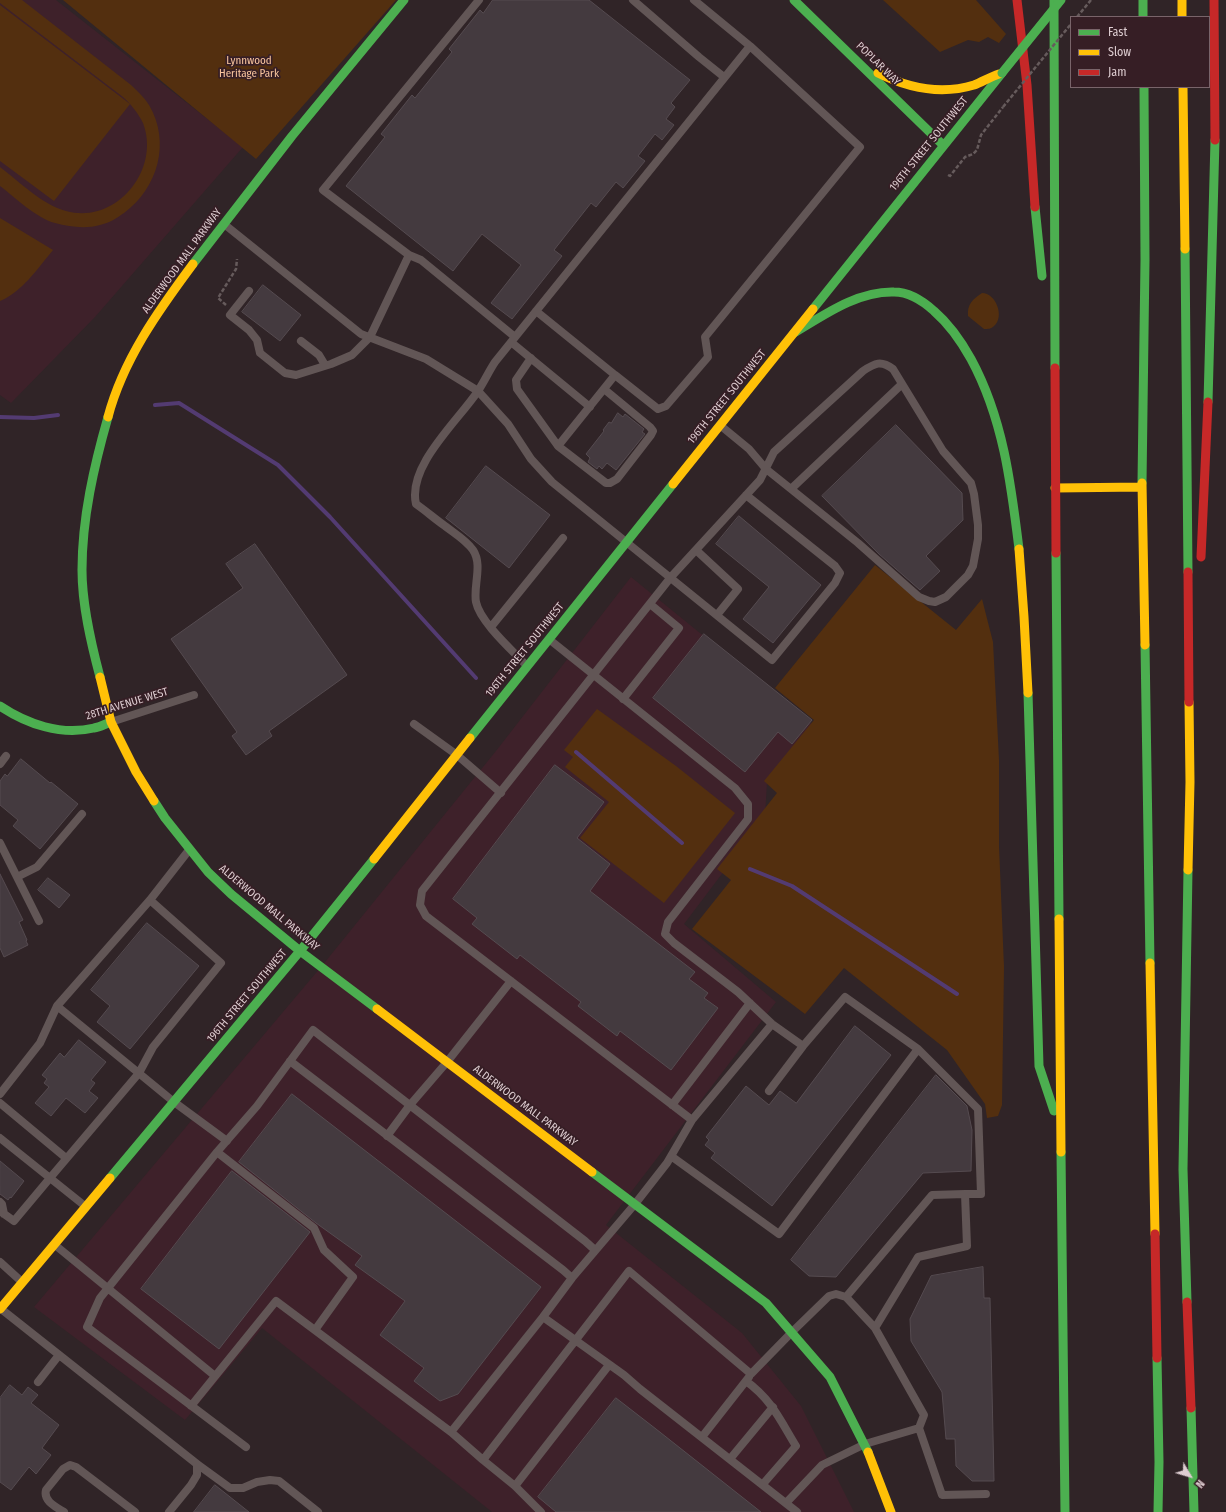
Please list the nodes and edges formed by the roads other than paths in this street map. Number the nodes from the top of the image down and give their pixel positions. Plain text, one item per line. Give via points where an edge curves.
1 (404, 0) edge
2 (479, 0) edge
3 (633, 0) edge
4 (694, 0) edge
5 (794, 0) edge
6 (1017, 0) edge
7 (1054, 0) edge
8 (1061, 0) edge
9 (1143, 0) edge
10 (1182, 0) edge
11 (1214, 0) edge
12 (1143, 16) edge
13 (1182, 16) edge
14 (750, 46) junction
15 (859, 62) junction
16 (1002, 72) junction
17 (724, 77) junction
18 (1144, 88) edge
19 (1183, 88) edge
20 (943, 146) junction
21 (224, 223) junction
22 (409, 255) junction
23 (1042, 282) dead end
24 (249, 291) dead end
25 (536, 311) junction
26 (1046, 314) dead end
27 (794, 332) junction
28 (370, 337) junction
29 (513, 340) junction
30 (301, 341) dead end
31 (531, 358) junction
32 (325, 365) junction
33 (615, 375) junction
34 (902, 384) junction
35 (604, 389) junction
36 (478, 391) junction
37 (590, 407) junction
38 (1055, 408) junction
39 (720, 425) junction
40 (558, 446) junction
41 (766, 469) junction
42 (1142, 487) junction
43 (1055, 488) junction
44 (791, 489) junction
45 (746, 495) junction
46 (563, 538) dead end
47 (626, 543) junction
48 (696, 550) junction
49 (1201, 567) dead end
50 (671, 577) junction
51 (650, 604) junction
52 (717, 615) junction
53 (490, 627) junction
54 (1198, 631) dead end
55 (549, 639) junction
56 (527, 666) junction
57 (593, 676) junction
58 (194, 695) dead end
59 (623, 699) junction
60 (0, 706) edge
61 (111, 722) junction
62 (414, 724) dead end
63 (457, 755) junction
64 (6, 756) dead end
65 (0, 764) edge
66 (1190, 782) junction
67 (501, 793) junction
68 (82, 814) dead end
69 (0, 843) edge
70 (189, 849) junction
71 (17, 878) junction
72 (150, 900) junction
73 (39, 921) dead end
74 (300, 951) junction
75 (510, 981) junction
76 (750, 1003) junction
77 (57, 1006) junction
78 (772, 1024) junction
79 (803, 1046) junction
80 (918, 1049) junction
81 (290, 1061) junction
82 (447, 1062) junction
83 (139, 1074) junction
84 (768, 1091) dead end
85 (0, 1094) edge
86 (174, 1102) junction
87 (0, 1103) edge
88 (410, 1105) junction
89 (672, 1106) junction
90 (692, 1120) junction
91 (1060, 1130) junction
92 (387, 1136) junction
93 (0, 1138) edge
94 (226, 1141) junction
95 (217, 1152) junction
96 (671, 1156) junction
97 (66, 1158) junction
98 (50, 1178) junction
99 (965, 1194) junction
100 (0, 1202) edge
101 (635, 1204) junction
102 (86, 1206) junction
103 (2, 1213) edge
104 (54, 1244) junction
105 (595, 1250) junction
106 (0, 1262) edge
107 (572, 1278) junction
108 (23, 1282) junction
109 (107, 1288) junction
110 (846, 1297) junction
111 (0, 1309) edge
112 (543, 1317) junction
113 (874, 1328) junction
114 (315, 1330) junction
115 (792, 1332) junction
116 (576, 1340) junction
117 (59, 1355) junction
118 (609, 1365) junction
119 (215, 1376) junction
120 (748, 1378) junction
121 (38, 1382) dead end
122 (191, 1406) junction
123 (773, 1407) junction
124 (919, 1428) junction
125 (451, 1432) junction
126 (702, 1437) junction
127 (865, 1444) junction
128 (246, 1447) dead end
129 (730, 1459) junction
130 (483, 1460) junction
131 (197, 1464) junction
132 (763, 1484) junction
133 (515, 1486) junction
134 (986, 1494) dead end
135 (786, 1503) junction
136 (64, 1512) edge
137 (135, 1512) edge
138 (169, 1512) edge
139 (318, 1512) edge
140 (541, 1512) edge
141 (797, 1512) edge
142 (891, 1512) edge
143 (1065, 1512) edge
144 (1158, 1512) edge
145 (1194, 1512) edge

1 - 21 main road, ALDERWOOD MALL PARKWAY
2 - 22 lane via 323,190
3 - 17 lane
4 - 14 lane
5 - 15 main road, POPLAR WAY
6 - 23 main road via 1027,85
7 - 38 main road
8 - 16 main road, 196TH STREET SOUTHWEST, bridge
9 - 12 main road
10 - 13 main road
11 - 49 main road via 1215,138 1208,416
14 - 17 lane
14 - 33 lane via 860,147 706,337 708,357 666,406 658,409
15 - 16 main road via 892,81 914,88 948,90 973,85
15 - 20 main road, POPLAR WAY
16 - 20 main road, 196TH STREET SOUTHWEST
17 - 25 lane
18 - 42 main road
19 - 66 main road
20 - 27 main road, 196TH STREET SOUTHWEST
21 - 28 lane via 361,334
21 - 61 main road, ALDERWOOD MALL PARKWAY via 167,299 139,343 113,397 94,468 82,570 88,629
22 - 28 lane
22 - 29 lane via 421,260
24 - 32 lane via 230,315 249,330 257,340 260,352 285,373 296,375
25 - 29 lane
25 - 33 lane
26 - 38 main road
27 - 39 main road, 196TH STREET SOUTHWEST
27 - 91 main road via 856,298 875,292 893,291 909,295 938,313 950,326 981,379 999,424 1016,528 1025,616 1039,1066
28 - 32 lane via 352,355
28 - 36 lane via 426,359
29 - 31 lane
29 - 36 lane via 495,362
30 - 32 lane via 319,355
31 - 37 lane
31 - 40 lane via 516,380 517,389
33 - 35 lane
34 - 41 lane via 893,369 885,364 873,364 774,452
34 - 44 lane
34 - 44 lane via 943,451 971,483 978,525 976,550 973,566 958,587 935,602 919,597
35 - 37 lane
35 - 40 lane via 653,431 617,479 606,483
36 - 47 lane via 508,424 531,459 552,482
36 - 53 lane via 424,463 414,497 416,504 473,550 477,569 476,601 478,609
37 - 40 lane
38 - 43 main road
39 - 41 lane via 749,449
39 - 47 main road, 196TH STREET SOUTHWEST
41 - 44 lane
41 - 45 lane
42 - 43 main road
42 - 144 main road
43 - 91 main road
45 - 48 lane
45 - 52 lane via 835,566 840,573 835,583 772,660
46 - 53 lane
47 - 50 lane
47 - 55 main road, 196TH STREET SOUTHWEST
48 - 50 lane
48 - 52 lane via 738,589
50 - 51 lane
50 - 52 lane
51 - 57 lane
51 - 59 lane via 679,628
53 - 56 lane
54 - 66 main road
55 - 56 main road, 196TH STREET SOUTHWEST
55 - 57 lane
56 - 63 main road, 196TH STREET SOUTHWEST
57 - 59 lane
57 - 67 lane
58 - 61 lane, 28TH AVENUE WEST
59 - 76 lane via 735,788 748,804 748,819 668,922 665,934
60 - 61 main road, 28TH AVENUE WEST via 32,724 64,731 92,729
61 - 70 main road, ALDERWOOD MALL PARKWAY via 136,772 165,818
62 - 63 lane
63 - 67 lane
63 - 74 main road, 196TH STREET SOUTHWEST
64 - 65 lane
66 - 145 main road via 1184,1169
67 - 75 lane via 422,891 420,905 426,916
68 - 71 lane via 37,867
69 - 71 lane
70 - 72 lane
70 - 74 main road, ALDERWOOD MALL PARKWAY via 222,885
71 - 73 lane
72 - 77 lane
72 - 83 lane via 221,963 153,1047
74 - 82 main road, ALDERWOOD MALL PARKWAY
74 - 86 main road, 196TH STREET SOUTHWEST
75 - 82 lane
75 - 89 lane
76 - 78 lane
76 - 89 lane
77 - 83 lane
77 - 85 lane via 40,1043
78 - 79 lane
78 - 90 lane
79 - 80 lane via 845,997
79 - 84 lane
80 - 96 lane via 779,1234
80 - 99 lane via 978,1109 981,1194
81 - 88 lane via 313,1030
81 - 92 lane
81 - 94 lane via 257,1106
82 - 88 lane
82 - 101 main road, ALDERWOOD MALL PARKWAY
83 - 86 lane
83 - 97 lane
86 - 94 lane
86 - 102 main road, 196TH STREET SOUTHWEST
87 - 97 lane
88 - 92 lane
88 - 105 lane
89 - 90 lane
90 - 96 lane
91 - 143 main road
92 - 107 lane
93 - 98 lane
94 - 95 lane
95 - 109 lane
95 - 114 lane via 314,1228 324,1250 353,1277
96 - 101 lane
97 - 98 lane
98 - 102 lane
98 - 103 lane via 14,1221
99 - 110 lane via 932,1195
99 - 113 lane via 967,1246 918,1257
100 - 103 lane
101 - 105 lane
101 - 115 main road, ALDERWOOD MALL PARKWAY via 766,1303
102 - 104 main road, 196TH STREET SOUTHWEST
104 - 108 main road, 196TH STREET SOUTHWEST
104 - 109 lane
105 - 107 lane
106 - 108 lane
107 - 112 lane
108 - 111 main road, 196TH STREET SOUTHWEST
109 - 119 lane
109 - 122 lane via 87,1326
110 - 113 lane
110 - 115 lane via 836,1294 829,1296
111 - 117 lane
112 - 116 lane
112 - 125 lane
113 - 124 lane via 924,1416
114 - 119 lane via 276,1300
114 - 125 lane
115 - 120 lane
115 - 127 main road, ALDERWOOD MALL PARKWAY via 830,1377
116 - 118 lane
116 - 120 lane via 629,1271
116 - 130 lane
117 - 121 lane
117 - 131 lane
118 - 126 lane
118 - 133 lane
119 - 122 lane
120 - 123 lane
120 - 126 lane
122 - 128 lane
123 - 129 lane
123 - 132 lane via 796,1446
124 - 127 lane
124 - 134 lane via 942,1494
125 - 130 lane
126 - 129 lane
127 - 135 lane via 822,1465
127 - 142 main road, ALDERWOOD MALL PARKWAY
129 - 132 lane
130 - 133 lane
131 - 138 lane via 197,1475
131 - 139 lane via 230,1488 243,1488 270,1480 279,1481
132 - 135 lane
133 - 140 lane
135 - 141 lane
136 - 137 lane via 47,1500 45,1494 60,1472 70,1465

